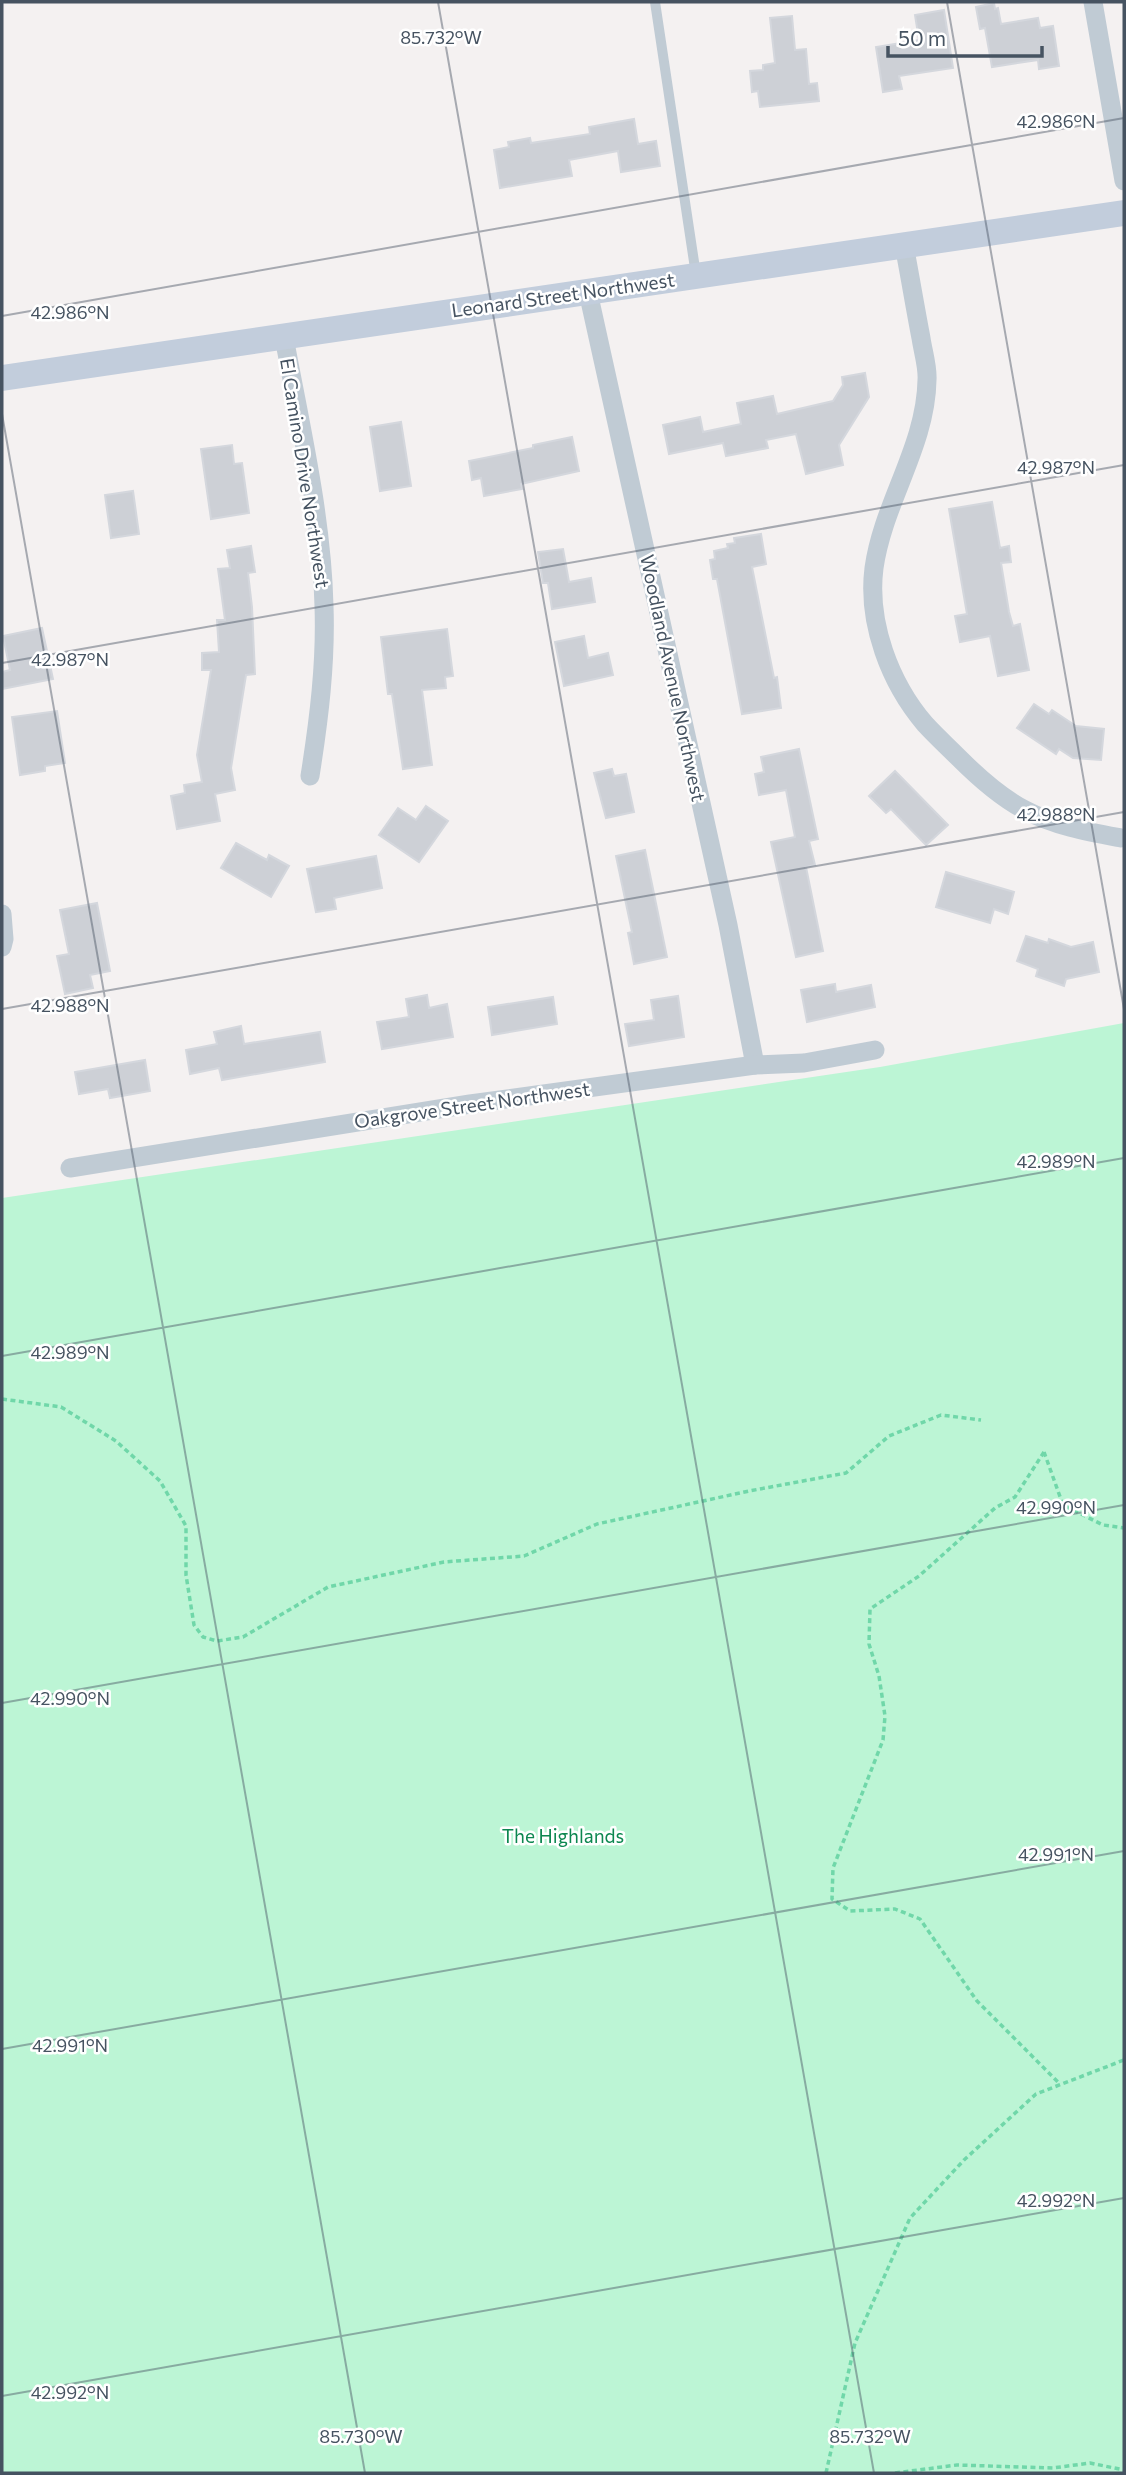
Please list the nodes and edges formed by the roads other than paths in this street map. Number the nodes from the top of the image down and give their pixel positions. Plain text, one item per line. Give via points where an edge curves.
1 (655, 2) edge
2 (1093, 2) edge
3 (1124, 181) edge
4 (1124, 213) edge
5 (905, 244) junction
6 (696, 276) junction
7 (588, 292) junction
8 (284, 337) junction
9 (2, 378) edge
10 (310, 776) dead end
11 (1121, 838) dead end
12 (2, 914) edge
13 (2, 947) edge
14 (875, 1050) dead end
15 (755, 1065) junction
16 (70, 1168) dead end

1 - 6 lane
2 - 3 street
4 - 5 main road, Leonard Street Northwest
5 - 6 main road, Leonard Street Northwest
5 - 11 street via 928,378 922,416 874,569 875,622 894,677 925,724 1005,798 1050,821
6 - 7 main road, Leonard Street Northwest
7 - 8 main road, Leonard Street Northwest
7 - 15 street, Woodland Avenue Northwest
8 - 9 main road, Leonard Street Northwest
8 - 10 street, El Camino Drive Northwest via 321,555 322,689
12 - 13 street
14 - 15 street, Oakgrove Street Northwest via 804,1063
15 - 16 street, Oakgrove Street Northwest via 470,1104

